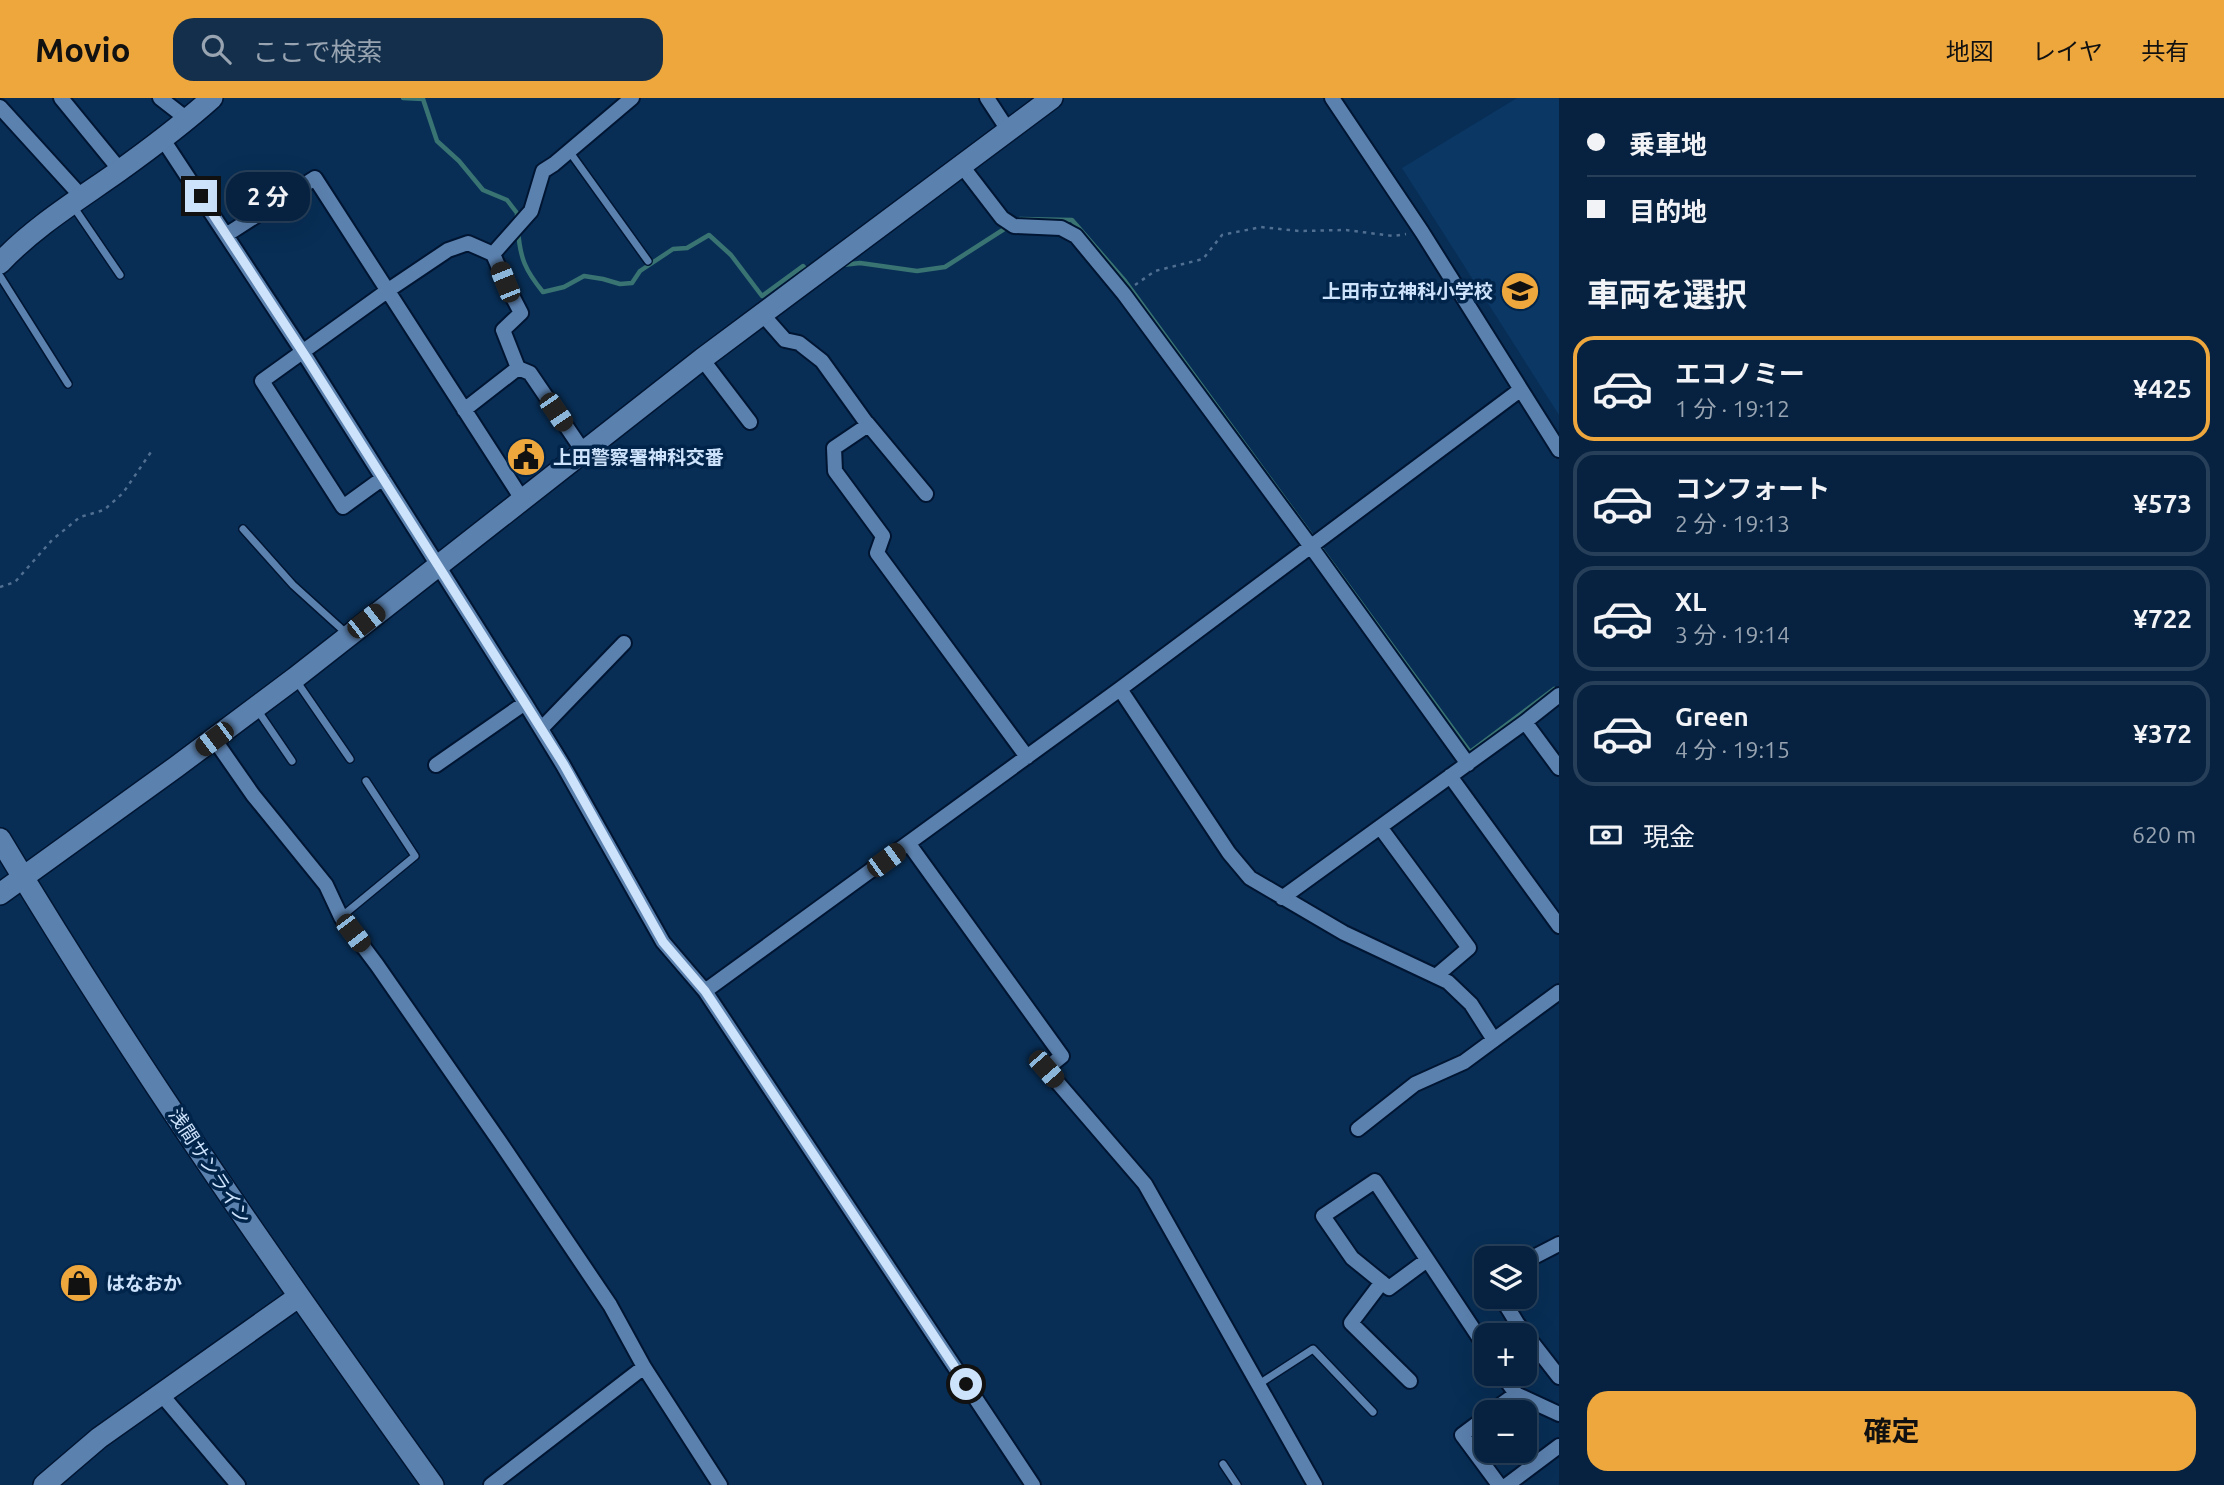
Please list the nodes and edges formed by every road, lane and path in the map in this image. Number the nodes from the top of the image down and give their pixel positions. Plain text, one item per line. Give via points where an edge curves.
1 (61, 98) edge
2 (160, 98) edge
3 (212, 98) edge
4 (632, 98) edge
5 (987, 98) edge
6 (1052, 98) edge
7 (1332, 98) edge
8 (0, 107) edge
9 (187, 119) junction
10 (1008, 130) junction
11 (162, 138) junction
12 (569, 151) junction
13 (962, 166) junction
14 (120, 170) junction
15 (76, 199) junction
16 (1422, 232) junction
17 (226, 235) junction
18 (493, 254) junction
19 (648, 261) dead end
20 (1, 263) edge
21 (120, 275) dead end
22 (387, 291) junction
23 (1124, 293) junction
24 (762, 314) junction
25 (302, 351) junction
26 (702, 359) junction
27 (519, 368) junction
28 (68, 384) dead end
29 (1520, 390) junction
30 (464, 410) junction
31 (750, 422) dead end
32 (867, 423) junction
33 (1559, 450) edge
34 (583, 451) junction
35 (151, 452) dead end
36 (383, 478) junction
37 (926, 494) dead end
38 (522, 499) junction
39 (243, 529) dead end
40 (1312, 548) junction
41 (439, 565) junction
42 (0, 587) edge
43 (348, 635) junction
44 (624, 643) dead end
45 (295, 678) junction
46 (1120, 689) junction
47 (1559, 695) edge
48 (525, 703) junction
49 (256, 707) junction
50 (1525, 722) junction
51 (541, 729) junction
52 (214, 739) junction
53 (1027, 757) junction
54 (350, 759) dead end
55 (292, 761) dead end
56 (1468, 764) junction
57 (436, 765) dead end
58 (1559, 768) edge
59 (1450, 776) junction
60 (366, 781) dead end
61 (1380, 827) junction
62 (0, 839) edge
63 (909, 844) junction
64 (23, 877) junction
65 (0, 894) edge
66 (1282, 898) junction
67 (341, 917) junction
68 (1559, 926) edge
69 (1436, 976) junction
70 (705, 991) junction
71 (1559, 992) edge
72 (1494, 1040) junction
73 (1358, 1129) dead end
74 (1559, 1244) edge
75 (1537, 1255) edge
76 (1427, 1260) junction
77 (1382, 1282) junction
78 (298, 1297) junction
79 (1508, 1309) edge
80 (1474, 1330) edge
81 (644, 1367) junction
82 (1559, 1377) edge
83 (1410, 1381) dead end
84 (1259, 1384) junction
85 (1511, 1386) edge
86 (161, 1394) junction
87 (1516, 1394) junction
88 (1508, 1400) edge
89 (1373, 1412) dead end
90 (1559, 1414) edge
91 (1474, 1426) edge
92 (1559, 1446) edge
93 (1474, 1451) edge
94 (1483, 1463) edge
95 (1223, 1464) dead end
96 (500, 1482) edge
97 (44, 1485) edge
98 (237, 1485) edge
99 (433, 1485) edge
100 (720, 1485) edge
101 (1033, 1485) edge
102 (1237, 1485) edge
103 (1315, 1485) edge
104 (1499, 1485) edge
105 (1507, 1485) edge

1 - 14 street
2 - 9 street
3 - 9 street
4 - 12 street
5 - 10 street
6 - 10 street
7 - 16 street
8 - 15 street
9 - 11 street
10 - 13 street
11 - 14 street
11 - 17 street
12 - 18 street via 543,171 531,212
12 - 19 lane
13 - 23 street via 1002,218 1014,226 1061,228 1076,236
13 - 24 street
14 - 15 street
15 - 20 street
15 - 21 lane
16 - 23 path via 1393,236 1261,227 1222,235 1203,259 1155,271
16 - 29 street
17 - 22 street via 315,178
17 - 25 street
18 - 22 street via 468,243 449,250
18 - 27 street via 521,313 503,330
20 - 28 lane
22 - 25 street
22 - 30 street
23 - 40 street
24 - 26 street
24 - 32 street via 785,340 799,343 822,361
25 - 36 street
25 - 36 street via 262,381 343,507
26 - 31 street
26 - 34 street
27 - 30 street
27 - 34 street via 530,373
29 - 33 street
29 - 40 street
30 - 38 street
32 - 37 street
32 - 53 street via 834,448 835,471 883,536 877,553
34 - 38 street
35 - 42 path via 123,493 104,510 80,517 52,540 15,582
36 - 41 street
38 - 41 street
39 - 43 lane via 293,585
40 - 46 street
40 - 56 street
41 - 43 street
41 - 48 street
43 - 45 street
44 - 51 street
45 - 49 street
45 - 54 lane
46 - 53 street
46 - 66 street via 1229,853 1251,878
47 - 50 street
48 - 51 street
48 - 57 street
49 - 52 street
49 - 55 lane
50 - 56 street
50 - 58 street
51 - 70 street via 663,942
52 - 64 street
52 - 67 street via 253,796 326,884
53 - 63 street
56 - 59 street
59 - 61 street
59 - 68 street
60 - 67 lane via 415,856
61 - 66 street
61 - 69 street via 1469,948
62 - 64 street, 浅間サンライン
63 - 70 street
63 - 84 street via 1062,1056 1046,1069 1145,1184
64 - 65 street
64 - 78 street, 浅間サンライン
66 - 69 street
67 - 81 street via 588,1272
69 - 72 street via 1462,994
70 - 101 street
71 - 72 street
72 - 73 street via 1464,1062 1415,1084
74 - 75 street
76 - 77 street via 1389,1288
76 - 77 street via 1376,1181 1323,1216 1352,1258
76 - 80 street
77 - 83 street via 1352,1323
78 - 86 street
78 - 99 street, 浅間サンライン
79 - 82 street
81 - 96 street
81 - 100 street
84 - 89 lane via 1313,1349
84 - 103 street
85 - 87 street
86 - 97 street
86 - 98 street
87 - 88 street
87 - 90 street
91 - 93 street via 1462,1435
92 - 105 street
94 - 104 street
95 - 102 lane

